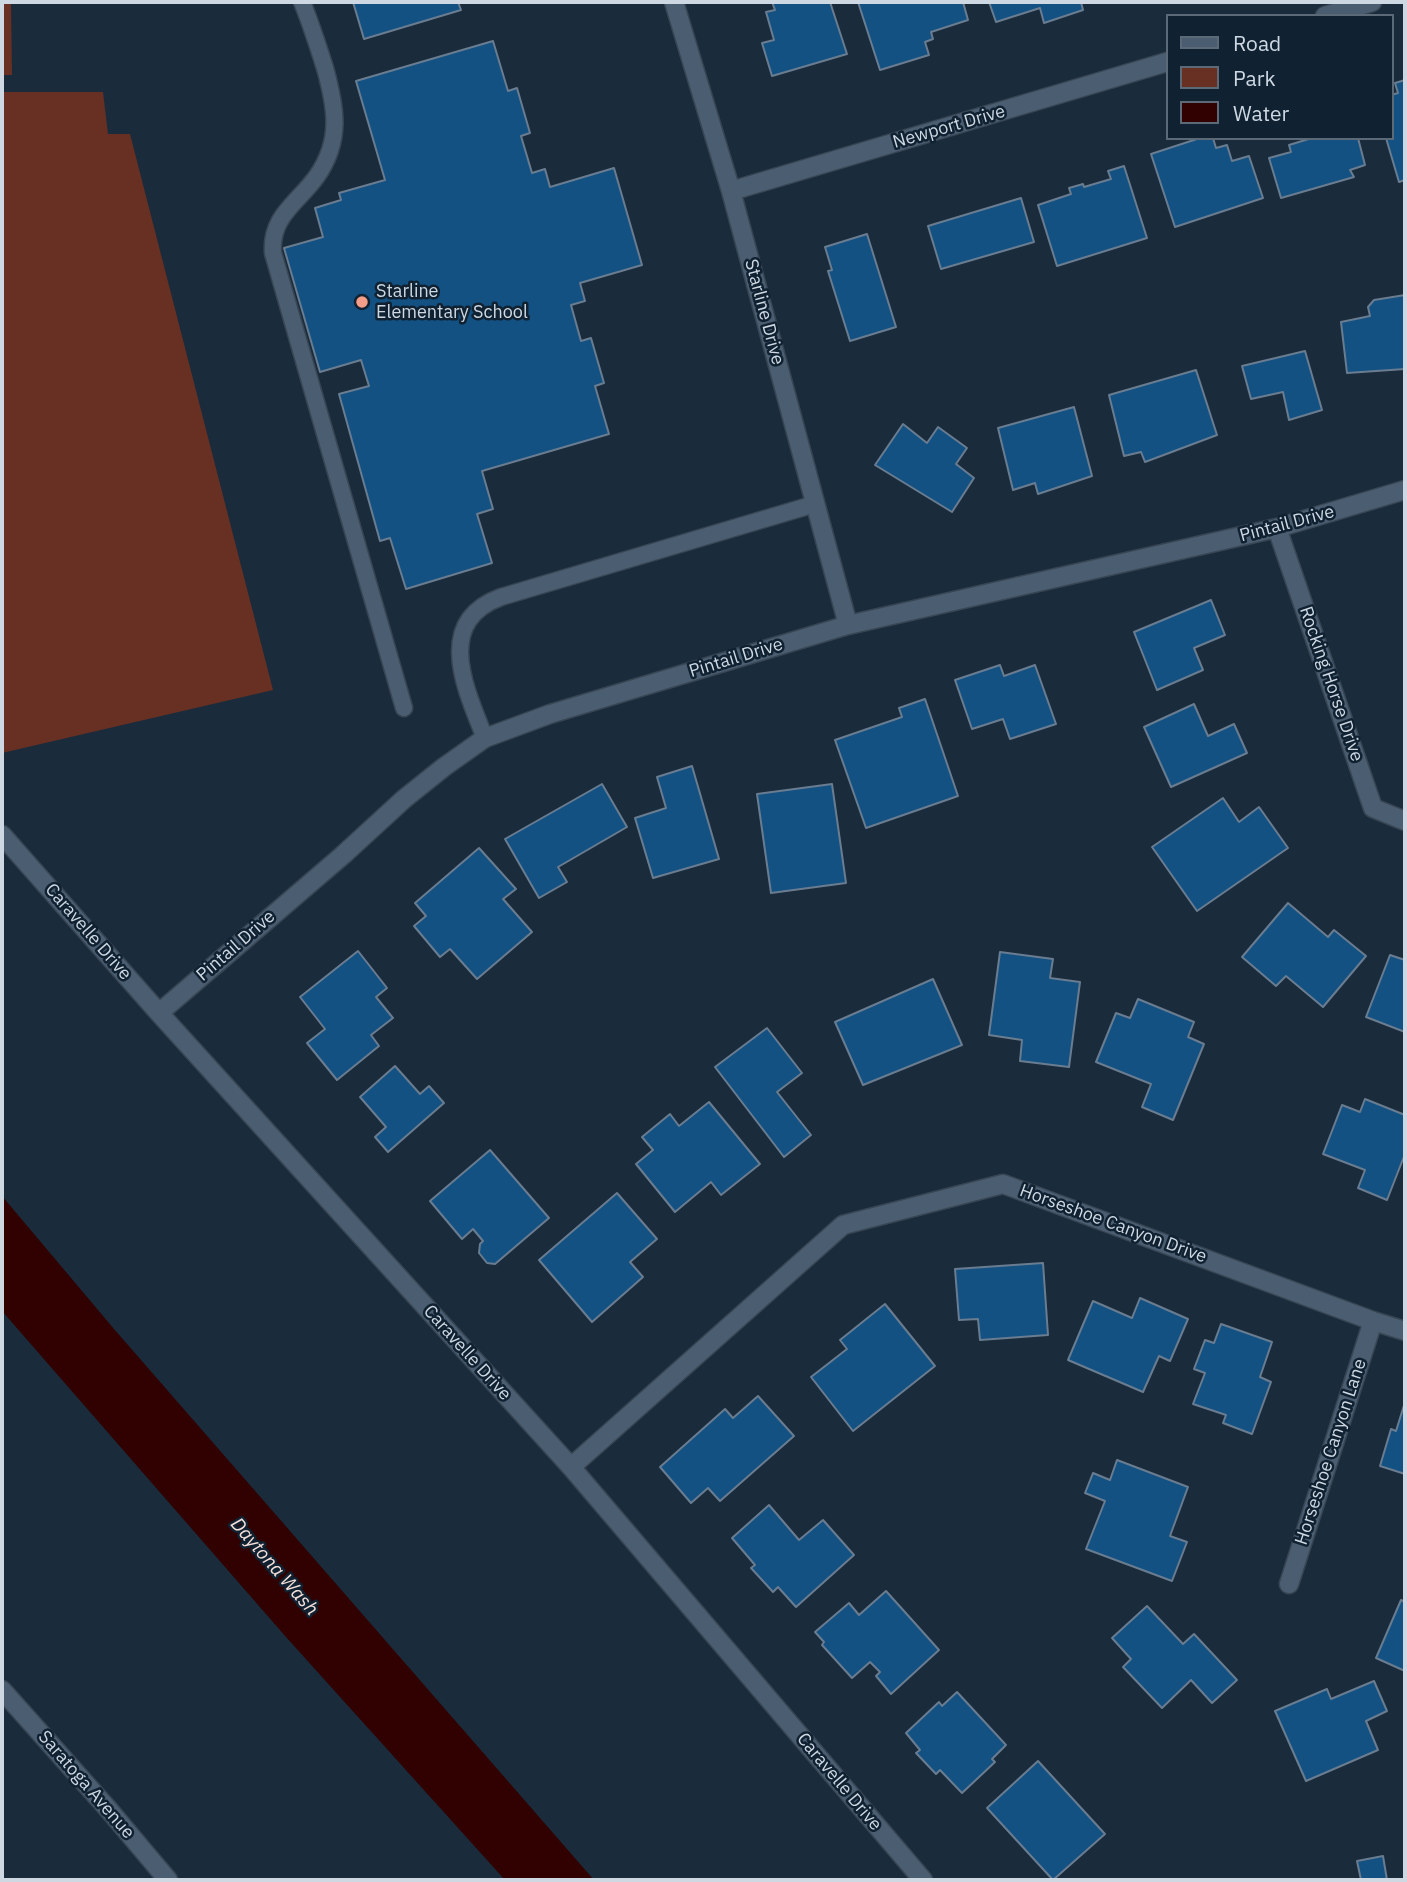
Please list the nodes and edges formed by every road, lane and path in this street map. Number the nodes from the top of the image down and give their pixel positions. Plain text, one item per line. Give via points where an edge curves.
1 (302, 2) edge
2 (674, 2) edge
3 (1372, 2) edge
4 (1332, 14) edge
5 (1166, 62) edge
6 (731, 191) junction
7 (1405, 490) edge
8 (815, 504) junction
9 (1277, 528) junction
10 (848, 625) junction
11 (404, 708) dead end
12 (485, 738) junction
13 (1405, 821) edge
14 (2, 835) edge
15 (159, 1013) junction
16 (1373, 1321) junction
17 (1405, 1331) edge
18 (571, 1467) junction
19 (1289, 1584) dead end
20 (2, 1690) edge
21 (168, 1880) edge
22 (923, 1880) edge

1 - 11 lane via 331,91 335,131 317,175 279,220 273,253
2 - 6 street, Starline Drive
3 - 4 street
5 - 6 street, Newport Drive
6 - 8 street, Starline Drive
7 - 9 street, Pintail Drive
8 - 10 street, Starline Drive
8 - 12 lane via 484,604 467,622 459,649 469,696
9 - 10 street, Pintail Drive
9 - 13 street, Rocking Horse Drive via 1373,808
10 - 12 street, Pintail Drive via 550,714
12 - 15 street, Pintail Drive via 404,799
14 - 15 street, Caravelle Drive
15 - 18 street, Caravelle Drive
16 - 17 street, Horseshoe Canyon Drive
16 - 18 street, Horseshoe Canyon Drive via 1003,1184 843,1225
16 - 19 street, Horseshoe Canyon Lane
18 - 22 street, Caravelle Drive
20 - 21 street, Saratoga Avenue

